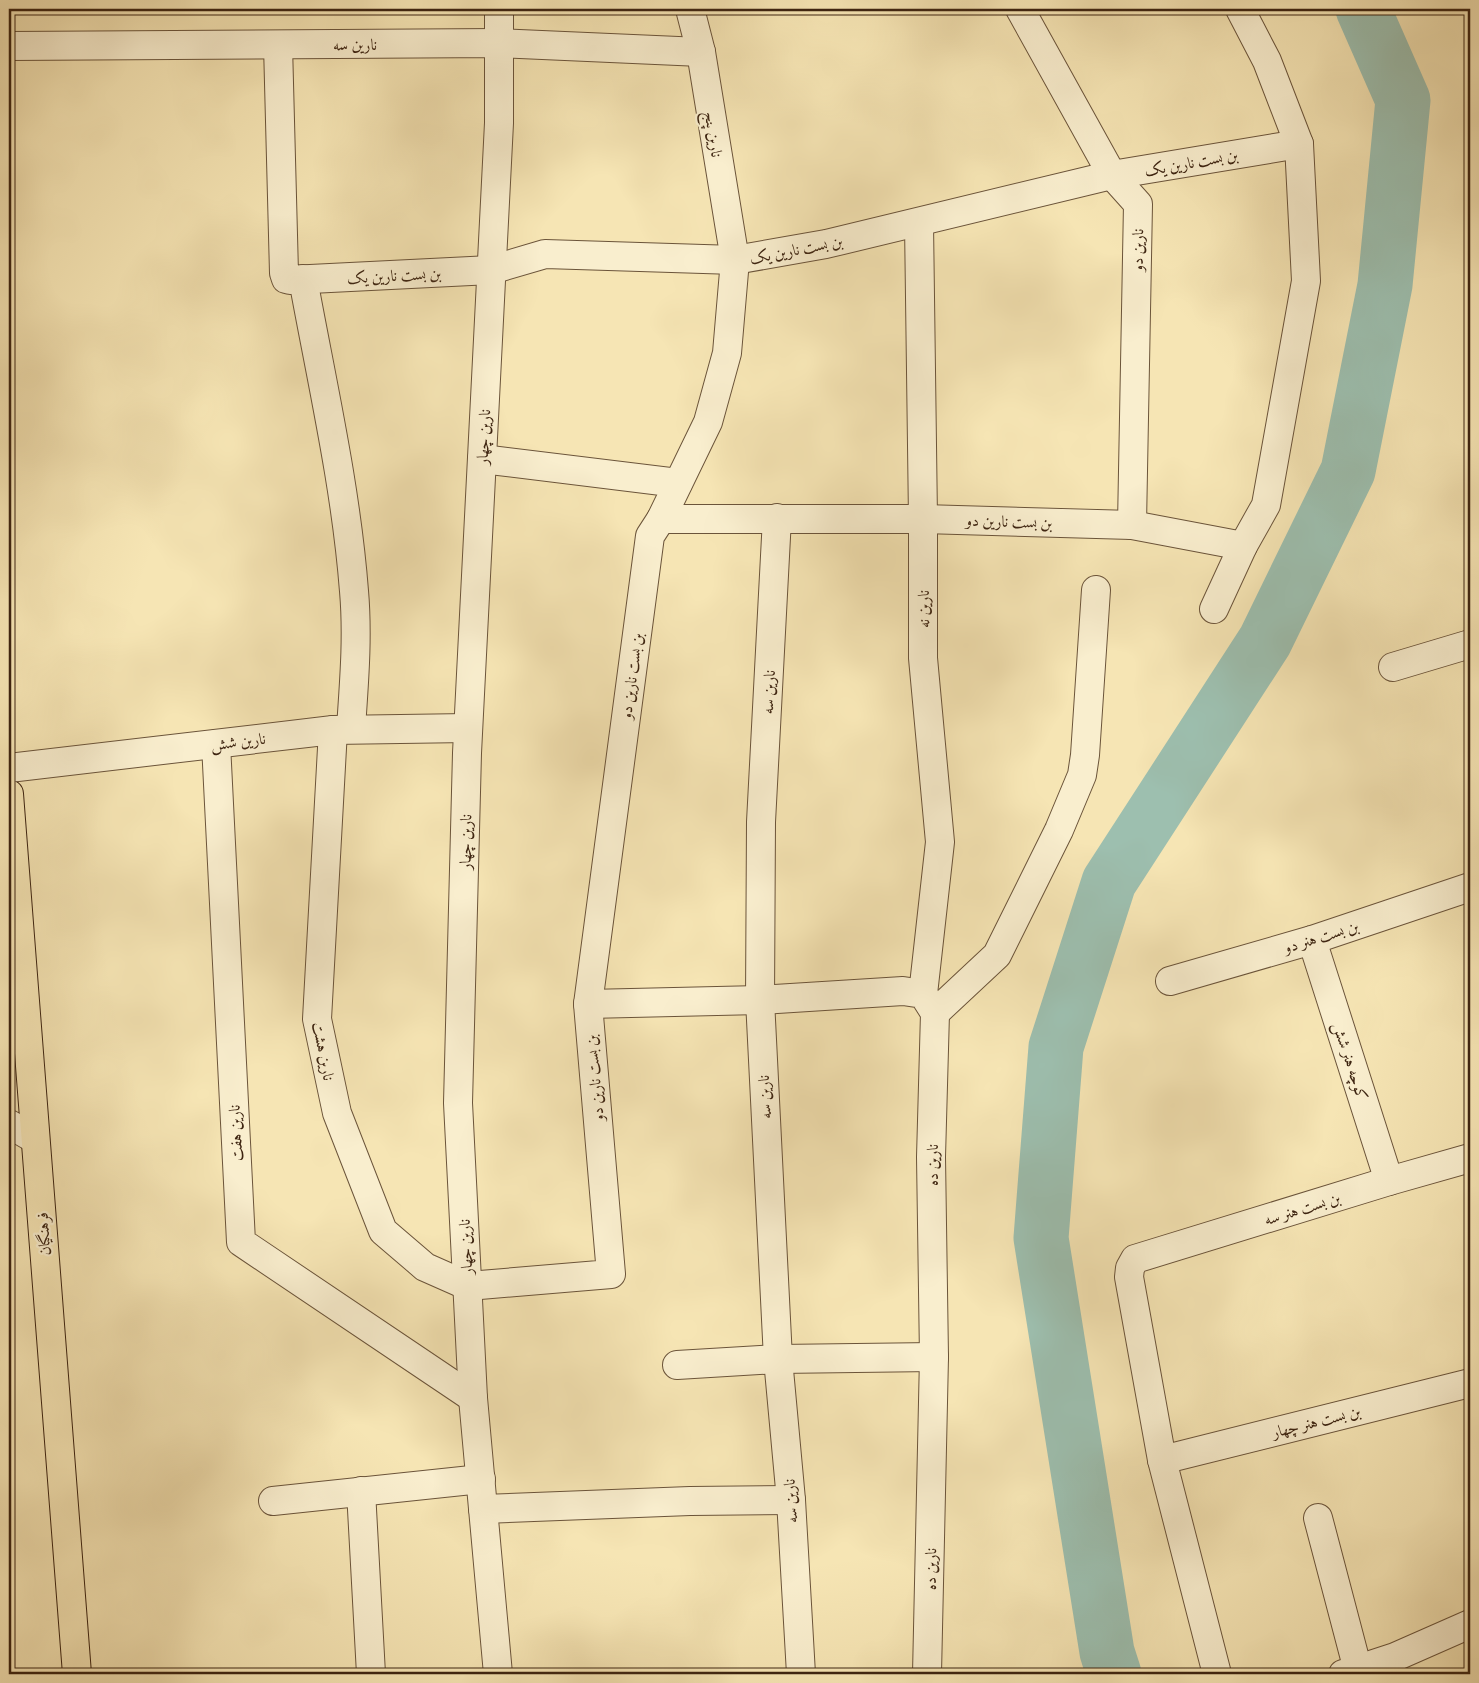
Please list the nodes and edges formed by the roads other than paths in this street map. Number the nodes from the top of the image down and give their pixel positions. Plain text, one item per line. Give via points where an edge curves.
1 (499, 9) edge
2 (690, 9) edge
3 (1020, 9) edge
4 (1240, 9) edge
5 (499, 44) junction
6 (278, 45) junction
7 (9, 46) edge
8 (701, 52) junction
9 (1299, 144) junction
10 (1112, 176) junction
11 (919, 223) junction
12 (735, 260) junction
13 (491, 270) junction
14 (294, 279) junction
15 (482, 459) junction
16 (678, 483) junction
17 (777, 518) junction
18 (661, 519) junction
19 (924, 519) junction
20 (1132, 525) junction
21 (1243, 546) junction
22 (1096, 590) dead end
23 (1214, 609) dead end
24 (1470, 644) edge
25 (1393, 668) dead end
26 (468, 728) junction
27 (342, 729) junction
28 (216, 744) junction
29 (9, 768) edge
30 (9, 794) edge
31 (1470, 887) edge
32 (1312, 940) junction
33 (1170, 981) dead end
34 (760, 1000) junction
35 (588, 1004) junction
36 (929, 1004) junction
37 (9, 1124) edge
38 (35, 1138) junction
39 (1470, 1158) edge
40 (1389, 1181) junction
41 (468, 1286) junction
42 (934, 1357) junction
43 (778, 1360) junction
44 (677, 1365) dead end
45 (1470, 1383) edge
46 (473, 1398) junction
47 (1162, 1460) junction
48 (481, 1479) junction
49 (362, 1491) junction
50 (790, 1500) junction
51 (273, 1501) dead end
52 (483, 1509) junction
53 (1318, 1518) dead end
54 (1467, 1629) edge
55 (1354, 1673) edge
56 (77, 1674) edge
57 (371, 1674) edge
58 (498, 1674) edge
59 (801, 1674) edge
60 (927, 1674) edge
61 (1217, 1674) edge

1 - 5 street, نارین چهار
2 - 8 street, نارین پنج
3 - 10 street, نارین دو
4 - 9 street via 1267,61
5 - 6 street, نارین سه
5 - 8 street, نارین سه
5 - 13 street, نارین چهار via 499,123
6 - 7 street, نارین سه
6 - 14 street, نارین هشت via 284,273
8 - 12 street, نارین پنج
9 - 10 street, بن بست نارین یک
9 - 21 street via 1306,281 1266,505
10 - 11 street, بن بست نارین یک
10 - 20 street, نارین دو via 1138,204
11 - 12 street, بن بست نارین یک
11 - 19 street, نارین نه
12 - 13 street, بن بست نارین یک via 545,254
12 - 16 street, نارین پنج via 726,353 708,422
13 - 14 street, بن بست نارین یک
13 - 15 street, نارین چهار
14 - 27 street, نارین هشت via 346,519 354,593 356,657
15 - 16 street
15 - 26 street, نارین چهار
16 - 18 street, نارین پنج
17 - 18 street, بن بست نارین دو
17 - 19 street, بن بست نارین دو
17 - 34 street, نارین سه via 761,822
18 - 35 street, بن بست نارین دو via 650,536
19 - 20 street, بن بست نارین دو
19 - 36 street, نارین نه via 922,658 940,842
20 - 21 street, بن بست نارین دو
21 - 23 street
22 - 36 street via 1082,776 997,955
24 - 25 street
26 - 27 street, نارین شش
26 - 41 street, نارین چهار via 458,1103
27 - 28 street, نارین شش
27 - 41 street, نارین هشت via 317,1019 336,1112 383,1231 425,1268
28 - 29 street, نارین شش
28 - 46 street, نارین هفت via 241,1242
30 - 38 main road, فرهنگیان
31 - 32 street, بن بست هنر دو
32 - 33 street, بن بست هنر دو
32 - 40 street, کوچه هنر شش
34 - 35 street
34 - 36 street via 903,991
34 - 43 street, نارین سه
35 - 41 street, بن بست نارین دو via 611,1274
36 - 42 street, نارین ده
37 - 38 street
38 - 56 main road, فرهنگیان
39 - 40 street, بن بست هنر سه
40 - 47 street, بن بست هنر سه via 1134,1259 1129,1277
41 - 46 street, نارین چهار
42 - 43 street
42 - 60 street, نارین ده
43 - 44 street
43 - 50 street, نارین سه
45 - 47 street, بن بست هنر چهار
46 - 48 street, نارین چهار
47 - 61 street
48 - 49 street
48 - 52 street, نارین چهار
49 - 51 street
49 - 57 street
50 - 52 street
50 - 59 street, نارین سه
52 - 58 street, نارین چهار
53 - 55 street
54 - 55 street

